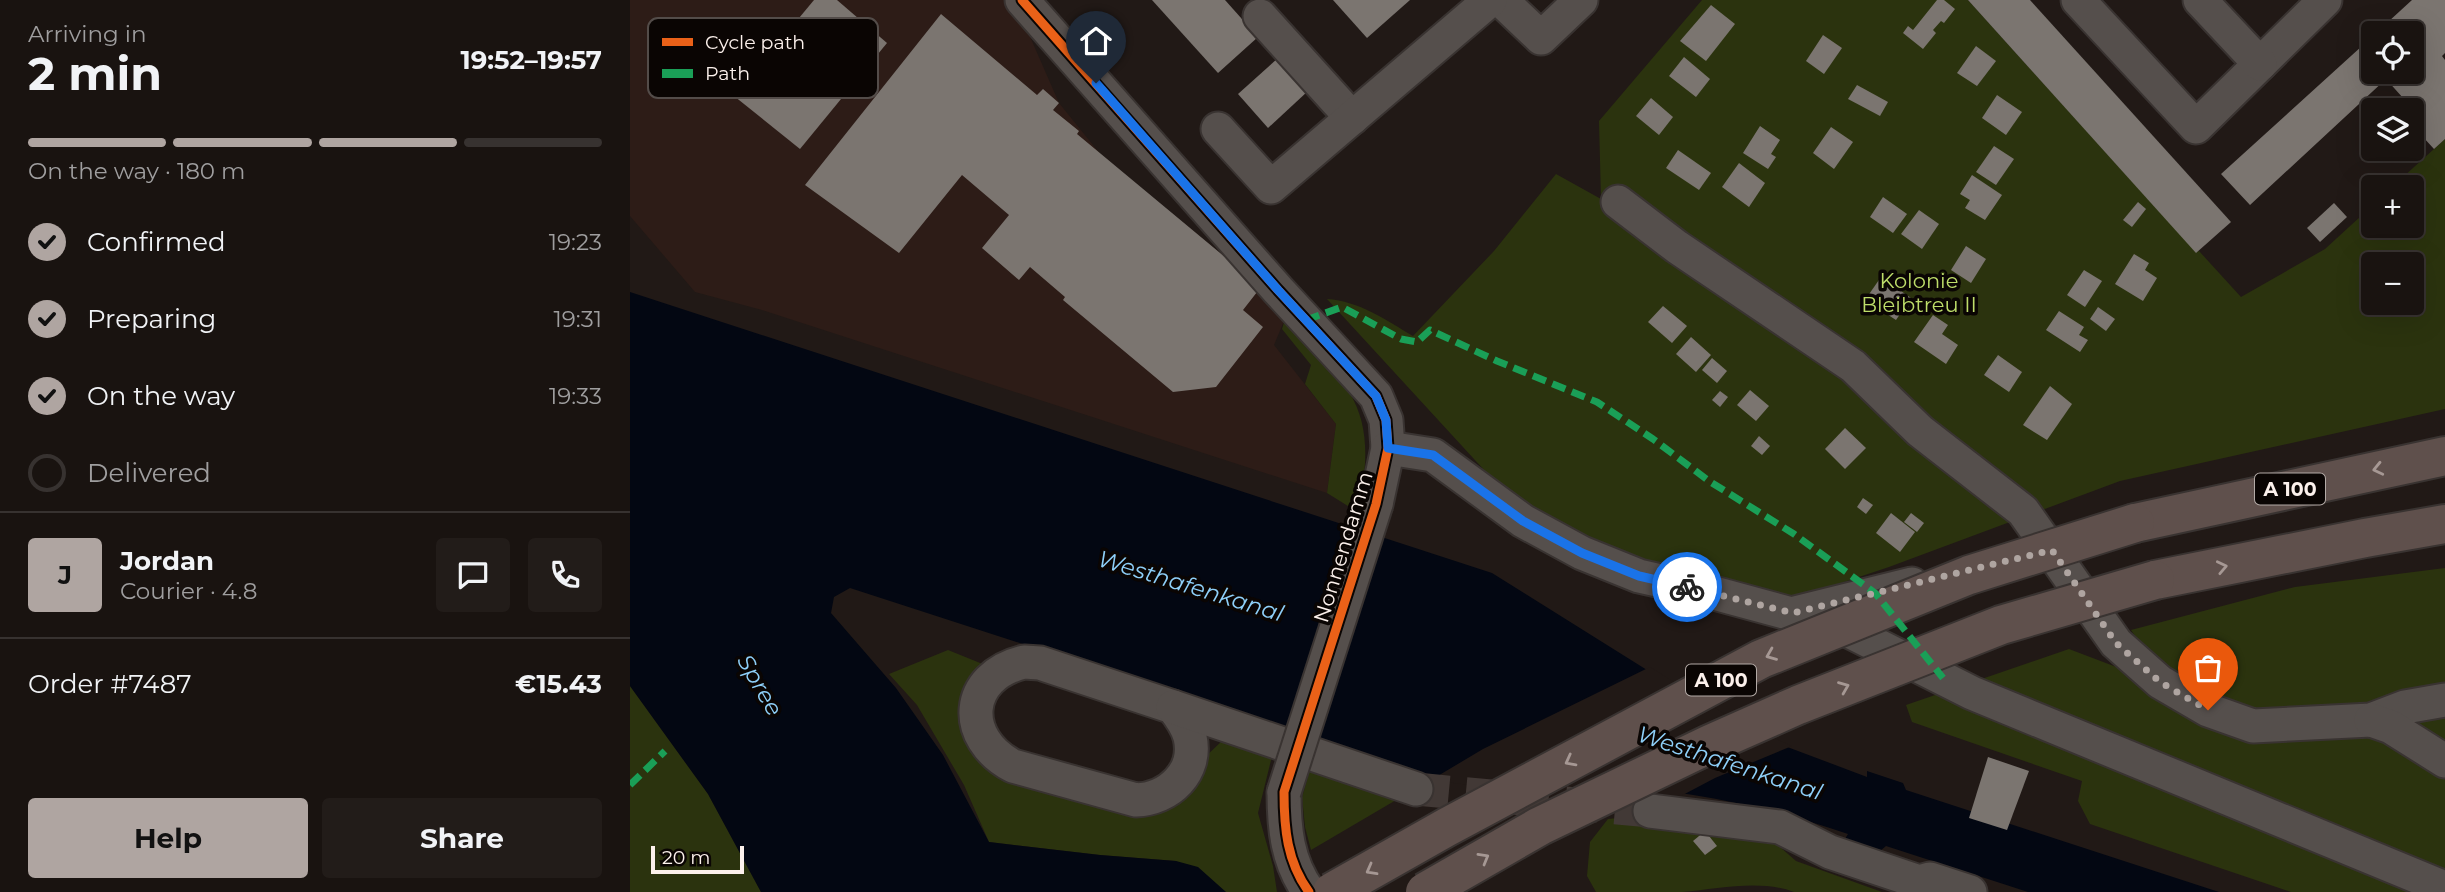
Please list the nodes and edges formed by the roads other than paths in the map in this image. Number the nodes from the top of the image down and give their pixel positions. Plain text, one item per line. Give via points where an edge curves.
1 (1022, 0) edge
2 (1490, 0) edge
3 (1500, 0) edge
4 (1581, 0) edge
5 (2078, 0) edge
6 (2200, 0) edge
7 (2325, 0) edge
8 (1260, 16) dead end
9 (2260, 64) junction
10 (1352, 118) junction
11 (1218, 129) dead end
12 (1618, 202) dead end
13 (1388, 448) junction
14 (2445, 456) edge
15 (2445, 524) edge
16 (2052, 550) junction
17 (1793, 613) junction
18 (2445, 700) edge
19 (1173, 707) junction
20 (2371, 720) junction
21 (2445, 761) edge
22 (1416, 789) tunnel mouth
23 (1650, 811) tunnel mouth
24 (2445, 888) edge
25 (1309, 892) edge
26 (1332, 892) edge
27 (1425, 892) edge
28 (1970, 892) edge

1 - 13 street, Nonnendamm via 1376,396 1386,420
2 - 10 street
3 - 4 street via 1541,38
5 - 9 street via 2196,127
6 - 9 street
7 - 9 street
8 - 10 street
10 - 11 street via 1271,187
12 - 16 street via 1853,366 1920,431 2023,511
13 - 17 street via 1433,455 1523,521 1582,553 1639,576
13 - 25 street, Nonnendamm, bridge via 1376,504 1284,792 1284,830 1299,878
14 -> 26 highway, A 100, bridge via 2135,523 1969,575 1761,659
27 -> 15 highway, A 100, bridge via 1540,826 1710,744 2001,625 2155,580
16 - 17 street
16 - 20 street via 2116,643 2160,682 2208,710 2253,726
17 - 24 street via 1843,628 1972,693
18 - 20 street via 2404,707
19 - 19 street via 1190,736 1189,765 1165,793 1136,800 997,758 985,745 976,718 988,681 999,671 1024,662 1040,663
19 - 22 street
20 - 21 street via 2391,727
23 - 28 street via 1780,827 1830,852 1919,882 1930,879

